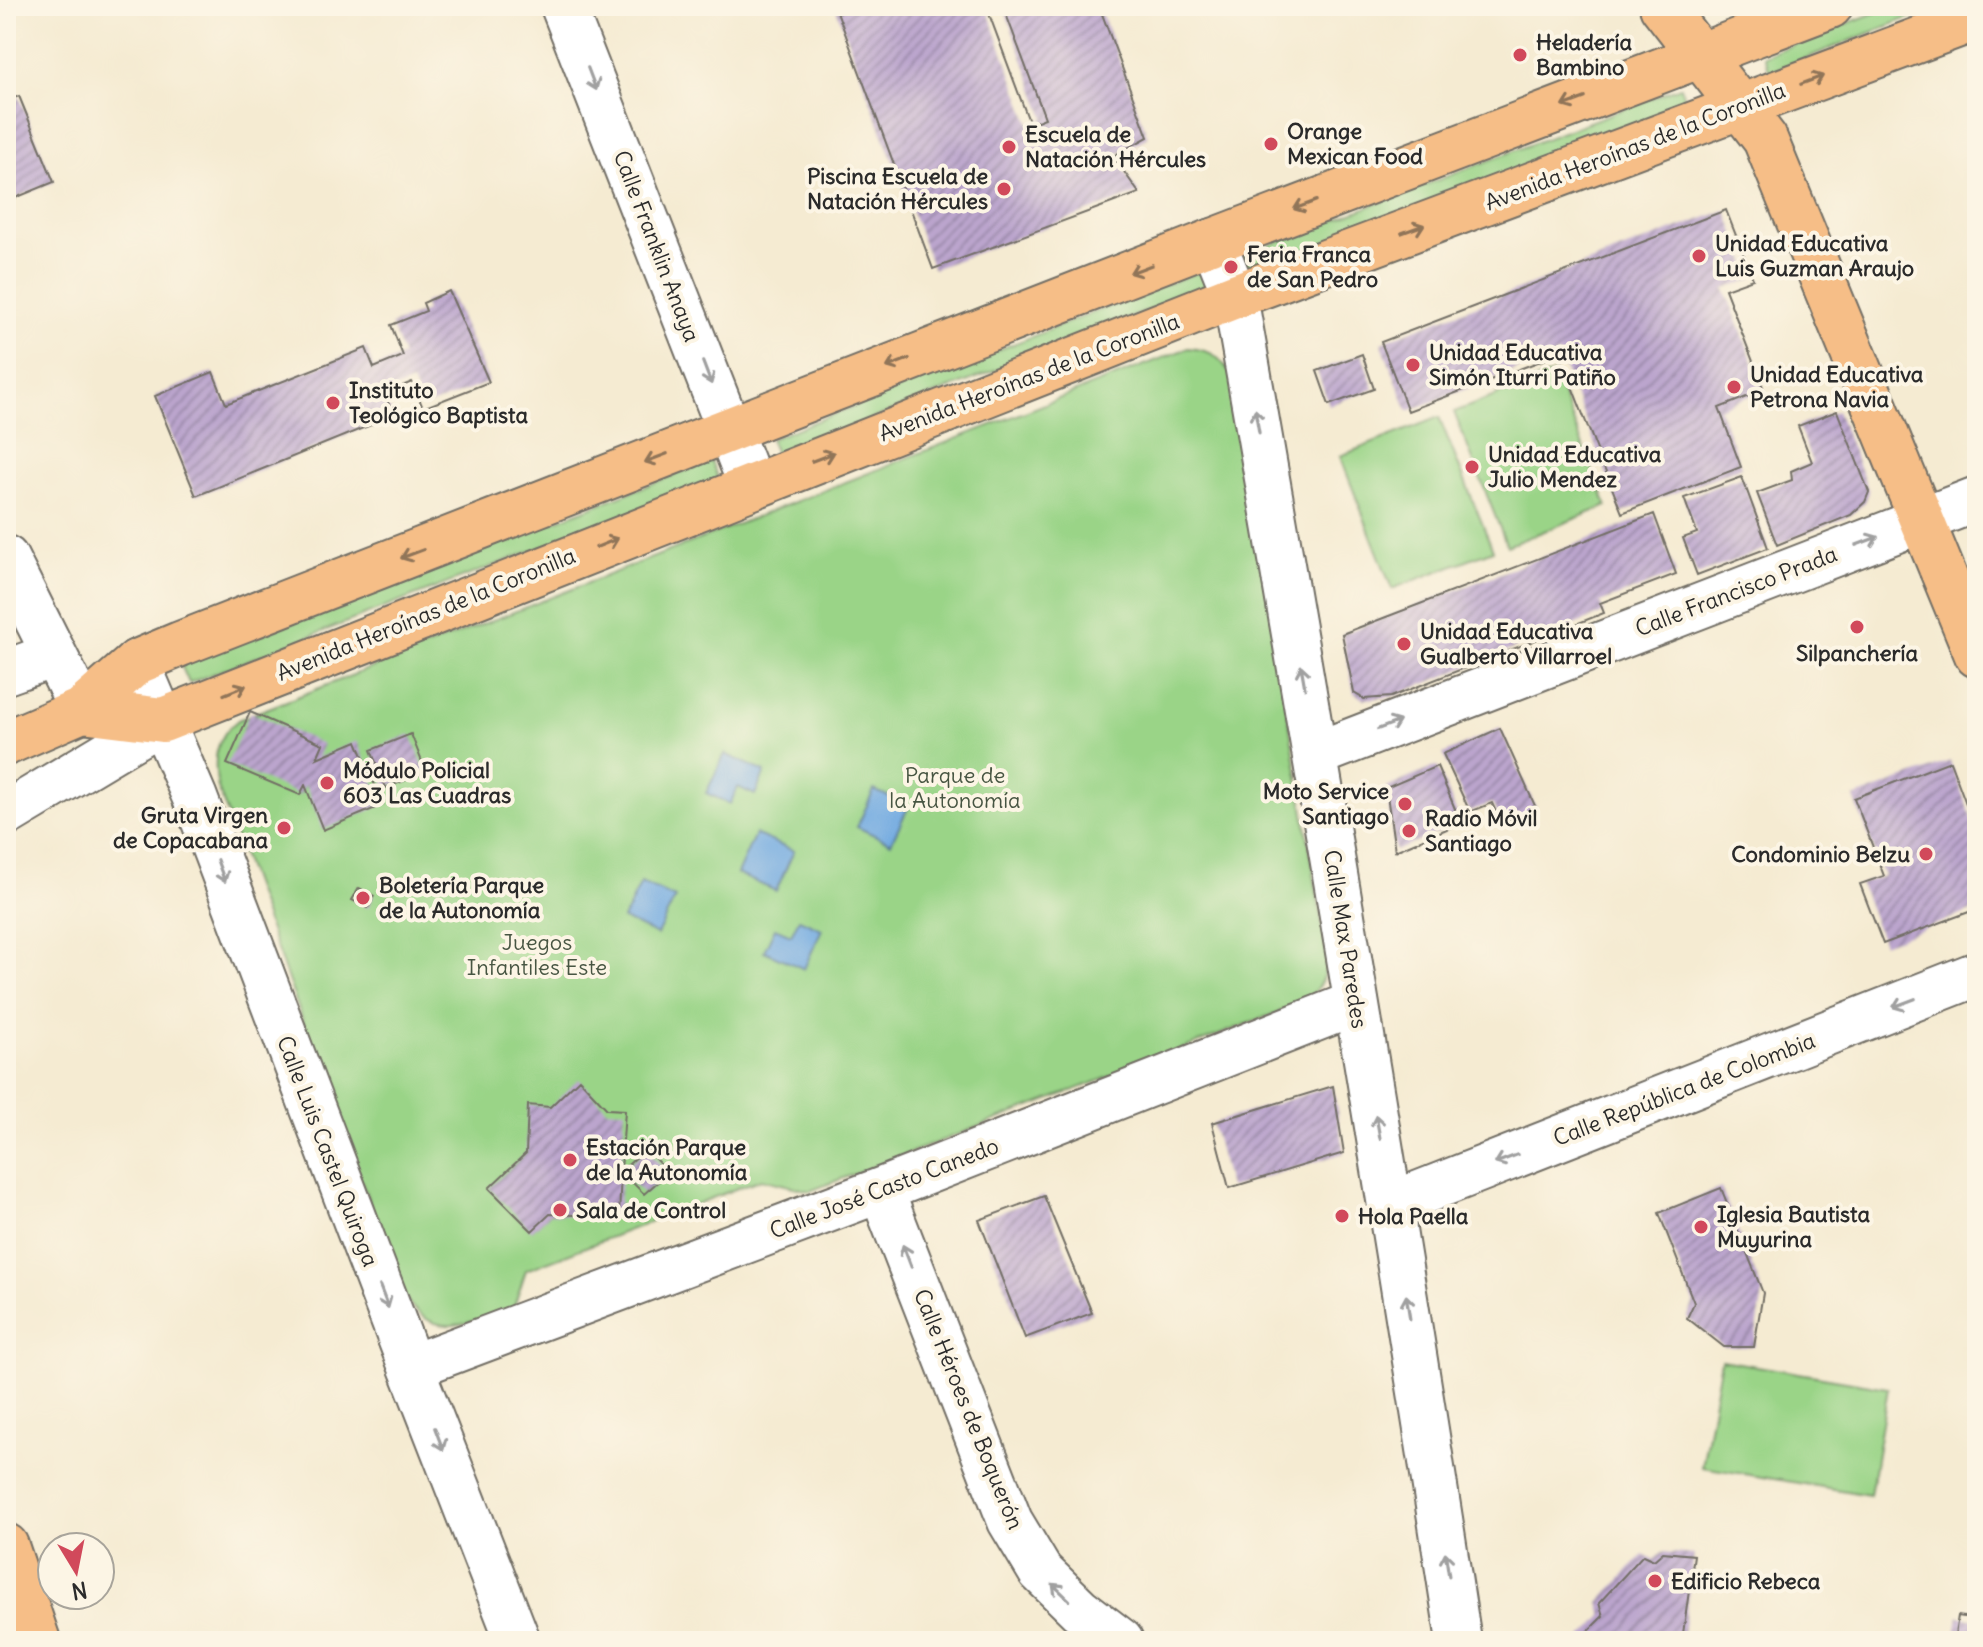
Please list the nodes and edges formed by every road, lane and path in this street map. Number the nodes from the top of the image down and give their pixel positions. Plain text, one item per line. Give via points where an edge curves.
1 (563, 6) edge
2 (1662, 6) edge
3 (1830, 6) edge
4 (1977, 18) edge
5 (1700, 54) junction
6 (1739, 107) junction
7 (1213, 241) junction
8 (1235, 296) junction
9 (729, 429) junction
10 (751, 486) junction
11 (1977, 499) edge
12 (1923, 519) junction
13 (6, 558) edge
14 (54, 655) junction
15 (1977, 655) edge
16 (137, 662) junction
17 (6, 672) edge
18 (82, 710) junction
19 (163, 720) junction
20 (6, 743) edge
21 (1317, 754) junction
22 (6, 814) edge
23 (1977, 974) edge
24 (1356, 1003) junction
25 (881, 1190) junction
26 (1392, 1204) junction
27 (411, 1367) junction
28 (6, 1546) edge
29 (38, 1641) edge
30 (518, 1641) edge
31 (1121, 1641) edge
32 (1459, 1641) edge

1 -> 9 street, Calle Franklin Anaya
2 - 5 main road
3 - 5 main road
6 -> 4 main road, Avenida Heroínas de la Coronilla
5 - 6 main road
5 -> 7 main road
8 -> 6 main road, Avenida Heroínas de la Coronilla
6 - 12 main road via 1765,139
7 - 8 street, Calle Max Paredes
7 -> 9 main road
10 -> 8 main road, Avenida Heroínas de la Coronilla
21 -> 8 street, Calle Max Paredes
9 - 10 street, Calle Franklin Anaya
9 -> 16 main road
19 -> 10 main road, Avenida Heroínas de la Coronilla
11 - 12 street, Calle Francisco Prada
12 - 15 main road
21 -> 12 street, Calle Francisco Prada
13 - 14 street
14 - 17 street
14 - 18 street
16 - 18 main road
16 - 19 street, Calle Luis Castel Quiroga
18 - 19 main road, Avenida Heroínas de la Coronilla
18 - 20 main road
19 - 22 street
19 -> 27 street, Calle Luis Castel Quiroga
21 - 24 street, Calle Max Paredes
23 -> 26 street, Calle República de Colombia
24 - 25 street, Calle José Casto Canedo
26 -> 24 street, Calle Max Paredes
25 - 27 street, Calle José Casto Canedo
31 -> 25 street, Calle Héroes de Boquerón via 1040,1571 1010,1521
32 -> 26 street, Calle Max Paredes
27 -> 30 street, Calle Luis Castel Quiroga
28 - 29 main road

